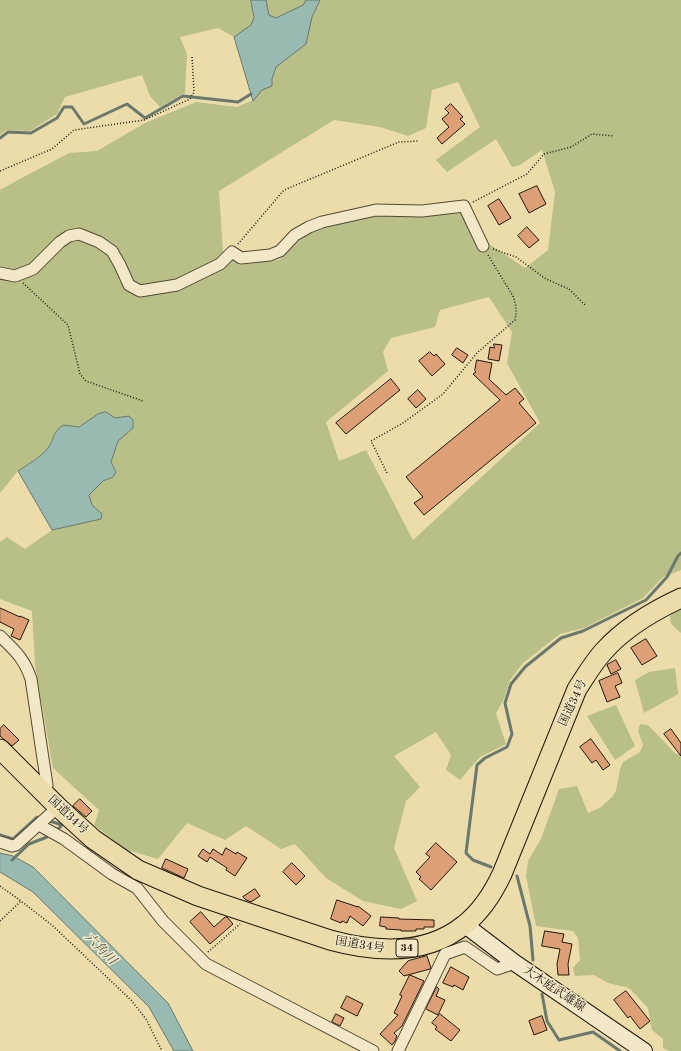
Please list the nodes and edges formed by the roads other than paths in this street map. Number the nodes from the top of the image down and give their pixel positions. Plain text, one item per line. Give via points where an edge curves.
1 (483, 246) road end
2 (0, 272) edge
3 (681, 598) edge
4 (0, 636) edge
5 (0, 749) edge
6 (45, 794) junction
7 (58, 808) junction
8 (49, 830) junction
9 (0, 842) edge
10 (465, 925) junction
11 (515, 963) junction
12 (373, 1051) edge
13 (398, 1051) edge
14 (644, 1051) edge

1 - 2 street via 464,206 422,211 376,210 309,227 295,235 280,251 270,255 241,258 232,252 220,264 177,284 140,291 129,285 112,251 99,242 79,234 68,236 60,242 33,269 15,276
3 - 10 highway, 国道34号 / 34 via 651,614 617,638 590,668 577,689 502,874 486,901
4 - 6 street via 20,657 31,679 47,785
5 - 6 highway, 国道34号 / 34
6 - 7 highway, 国道34号 / 34
7 - 8 street
7 - 10 highway, 国道34号 / 34 via 93,839 138,870 198,896 330,940 372,949 392,950 435,942
8 - 9 street via 12,846
8 - 12 street via 112,874 137,888 163,921 206,964
10 - 11 main road, 大木庭武雄線
11 - 13 street via 497,969 465,947 445,954
11 - 14 main road, 大木庭武雄線

